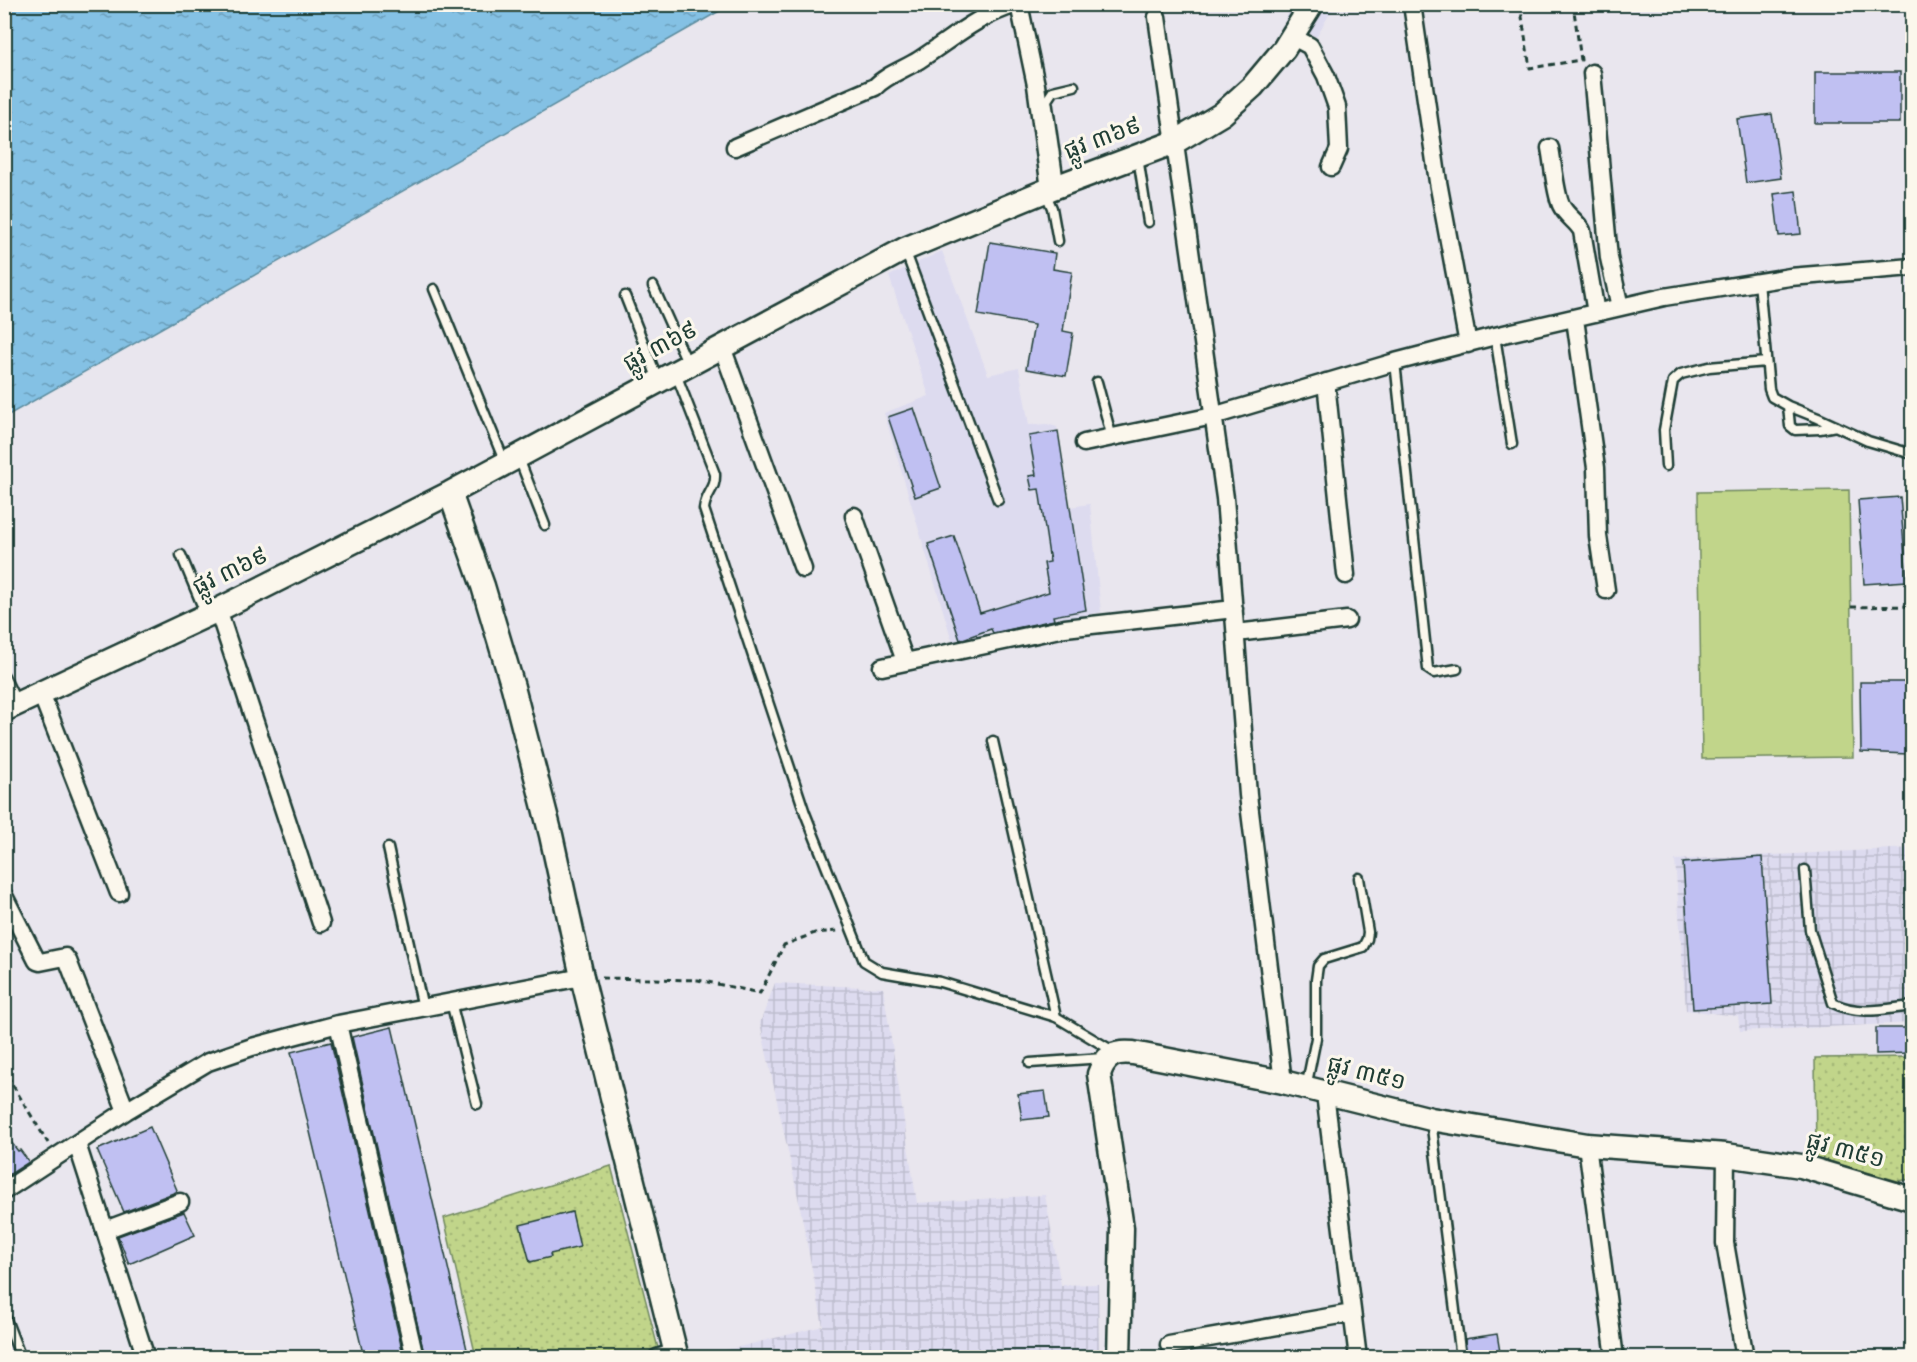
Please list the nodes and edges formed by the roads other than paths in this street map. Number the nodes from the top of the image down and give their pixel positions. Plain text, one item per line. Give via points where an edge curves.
1 (1018, 4) edge
2 (1312, 4) edge
3 (1412, 4) edge
4 (1157, 16) dead end
5 (1293, 37) junction
6 (1592, 73) dead end
7 (1074, 86) dead end
8 (1175, 142) junction
9 (735, 147) dead end
10 (1550, 148) dead end
11 (1138, 156) junction
12 (1331, 167) dead end
13 (1051, 188) junction
14 (1148, 222) dead end
15 (1058, 241) dead end
16 (905, 249) junction
17 (1912, 267) edge
18 (1759, 282) junction
19 (653, 286) dead end
20 (434, 289) dead end
21 (625, 296) dead end
22 (1620, 307) junction
23 (1596, 313) junction
24 (1575, 319) junction
25 (1495, 336) junction
26 (1468, 344) junction
27 (722, 347) junction
28 (1395, 362) junction
29 (1766, 362) junction
30 (674, 372) junction
31 (1097, 382) dead end
32 (1326, 382) junction
33 (1788, 406) junction
34 (1213, 416) junction
35 (1836, 426) junction
36 (1112, 438) junction
37 (1084, 443) dead end
38 (1512, 444) dead end
39 (1912, 454) edge
40 (511, 459) junction
41 (1666, 466) dead end
42 (450, 493) junction
43 (998, 500) dead end
44 (854, 516) dead end
45 (545, 525) dead end
46 (180, 555) dead end
47 (802, 569) dead end
48 (1347, 575) dead end
49 (1606, 590) dead end
50 (1234, 609) junction
51 (212, 613) junction
52 (1347, 620) dead end
53 (1236, 633) junction
54 (905, 661) junction
55 (882, 667) dead end
56 (1457, 669) dead end
57 (4, 676) edge
58 (41, 693) junction
59 (11, 707) edge
60 (993, 741) dead end
61 (388, 848) dead end
62 (1805, 870) dead end
63 (1359, 878) dead end
64 (119, 893) dead end
65 (4, 896) edge
66 (321, 923) dead end
67 (582, 977) junction
68 (451, 1002) junction
69 (1912, 1006) edge
70 (423, 1008) junction
71 (1056, 1017) junction
72 (338, 1024) junction
73 (1111, 1055) junction
74 (1029, 1063) dead end
75 (1283, 1082) junction
76 (1316, 1091) junction
77 (477, 1104) dead end
78 (126, 1111) junction
79 (1431, 1119) junction
80 (77, 1144) junction
81 (1587, 1145) junction
82 (1726, 1155) junction
83 (4, 1191) edge
84 (1912, 1198) edge
85 (180, 1202) dead end
86 (105, 1230) junction
87 (1352, 1313) junction
88 (4, 1314) edge
89 (1169, 1345) dead end
90 (670, 1356) edge
91 (21, 1358) edge
92 (146, 1358) edge
93 (415, 1358) edge
94 (1119, 1358) edge
95 (1358, 1358) edge
96 (1461, 1358) edge
97 (1615, 1358) edge
98 (1745, 1358) edge

1 - 9 street via 979,19 875,87
1 - 13 street via 1036,85
2 - 5 street, ផ្លូវ ៣៦៩
3 - 26 street via 1438,182
4 - 8 street
5 - 8 street, ផ្លូវ ៣៦៩ via 1253,86 1222,114
5 - 12 street via 1310,46 1318,59 1336,107 1339,149
6 - 22 street via 1609,258
7 - 13 lane via 1053,91 1047,100
8 - 11 street, ផ្លូវ ៣៦៩
8 - 34 street
10 - 23 street via 1561,205 1582,231
11 - 13 street, ផ្លូវ ៣៦៩
11 - 14 lane
13 - 15 lane
13 - 16 street, ផ្លូវ ៣៦៩
16 - 27 street, ផ្លូវ ៣៦៩
16 - 43 lane
17 - 18 street
18 - 22 street
18 - 29 lane
19 - 30 lane
20 - 40 lane
21 - 30 lane
22 - 23 street
23 - 24 street
24 - 25 street
24 - 49 street via 1596,468 1598,536
25 - 26 street
25 - 38 lane
26 - 28 street
27 - 30 street, ផ្លូវ ៣៦៩
27 - 47 street
28 - 32 street
28 - 56 lane via 1428,669 1434,673
29 - 33 lane via 1772,397
29 - 41 lane via 1709,367 1681,374 1673,381 1664,430
30 - 40 street, ផ្លូវ ៣៦៩
30 - 71 lane via 715,474 716,484 705,499 704,509 805,813 864,961 876,969 940,982
31 - 36 lane
32 - 34 street
32 - 48 street
33 - 35 lane
33 - 35 lane via 1790,426 1795,430
34 - 36 street
34 - 50 street via 1225,498
35 - 39 lane via 1868,441
36 - 37 street
40 - 42 street, ផ្លូវ ៣៦៩
40 - 45 lane
42 - 51 street, ផ្លូវ ៣៦៩
42 - 67 street via 513,687
44 - 54 street
46 - 51 lane
50 - 53 street
50 - 54 street via 1065,628
51 - 58 street, ផ្លូវ ៣៦៩
51 - 66 street
52 - 53 street
53 - 75 street via 1248,795
54 - 55 street
57 - 59 lane
58 - 59 street, ផ្លូវ ៣៦៩
58 - 64 street
60 - 71 lane
61 - 70 lane
62 - 69 lane via 1810,930 1833,1003 1848,1010 1868,1011
63 - 76 lane via 1367,939 1363,947 1324,959 1318,966
65 - 78 street via 37,961 65,957 68,961
67 - 68 street
67 - 90 street
68 - 70 street
68 - 77 lane
70 - 72 street
71 - 73 lane
72 - 78 street via 208,1062
72 - 93 street
73 - 74 lane
73 - 75 street, ផ្លូវ ៣៥១ via 1133,1053
73 - 94 street via 1099,1074 1122,1228
75 - 76 street, ផ្លូវ ៣៥១
76 - 79 street, ផ្លូវ ៣៥១
76 - 87 street
78 - 80 street
79 - 81 street, ផ្លូវ ៣៥១
79 - 96 lane
80 - 83 street
80 - 86 street
81 - 82 street, ផ្លូវ ៣៥១
81 - 97 street
82 - 84 street, ផ្លូវ ៣៥១ via 1801,1166
82 - 98 street via 1725,1243
85 - 86 street
86 - 92 street
87 - 89 street
87 - 95 street
88 - 91 lane

